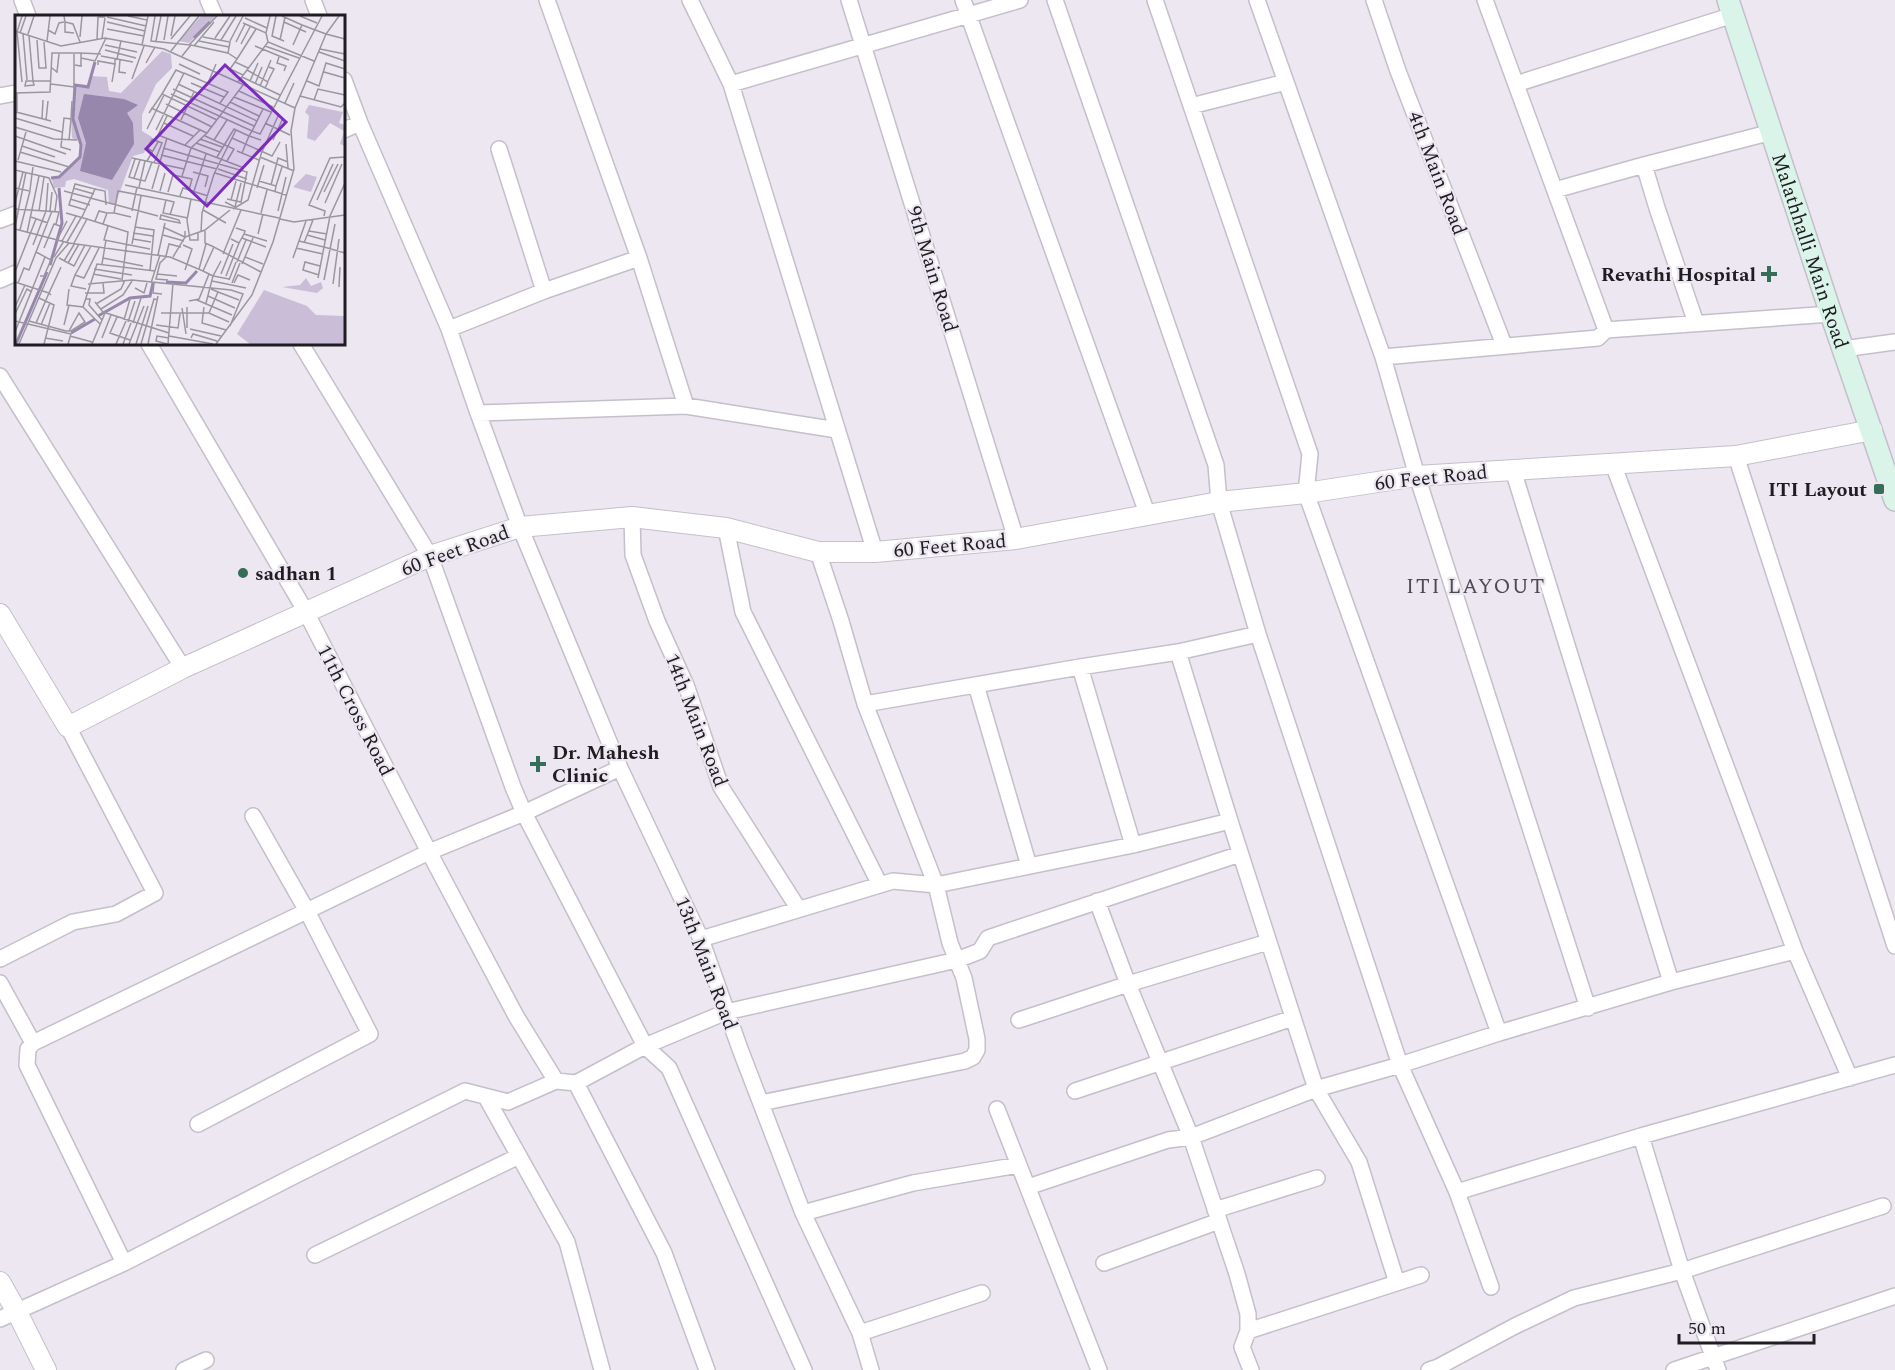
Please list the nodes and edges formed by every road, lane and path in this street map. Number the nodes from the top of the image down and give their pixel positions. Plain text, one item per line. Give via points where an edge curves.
1 (22, 0) edge
2 (208, 0) edge
3 (313, 0) edge
4 (547, 0) edge
5 (690, 0) edge
6 (849, 0) edge
7 (963, 0) edge
8 (1020, 0) edge
9 (1055, 0) edge
10 (1155, 0) edge
11 (1257, 0) edge
12 (1374, 0) edge
13 (1485, 0) edge
14 (1730, 7) edge
15 (28, 15) edge
16 (215, 15) edge
17 (319, 15) edge
18 (969, 15) junction
19 (864, 46) junction
20 (1286, 82) junction
21 (345, 83) edge
22 (731, 84) junction
23 (1516, 84) junction
24 (15, 93) edge
25 (0, 96) edge
26 (1191, 106) junction
27 (360, 123) junction
28 (345, 130) edge
29 (1772, 132) junction
30 (499, 149) dead end
31 (1644, 165) junction
32 (1555, 190) junction
33 (15, 214) edge
34 (0, 220) edge
35 (639, 258) junction
36 (15, 273) edge
37 (0, 280) edge
38 (544, 291) junction
39 (1831, 314) junction
40 (1695, 323) junction
41 (449, 329) junction
42 (1606, 330) junction
43 (1895, 342) edge
44 (150, 345) edge
45 (302, 345) edge
46 (1504, 345) junction
47 (1843, 349) junction
48 (1383, 357) junction
49 (0, 376) edge
50 (686, 406) junction
51 (478, 413) junction
52 (837, 430) junction
53 (1872, 430) junction
54 (1736, 456) junction
55 (1613, 464) junction
56 (1513, 470) junction
57 (1417, 476) junction
58 (1306, 493) junction
59 (1895, 500) edge
60 (1219, 502) junction
61 (1148, 516) junction
62 (632, 517) junction
63 (520, 527) junction
64 (726, 528) junction
65 (1016, 539) junction
66 (818, 552) junction
67 (875, 552) junction
68 (430, 556) junction
69 (306, 612) junction
70 (0, 614) edge
71 (1258, 634) junction
72 (1178, 652) junction
73 (1080, 667) junction
74 (183, 668) junction
75 (976, 685) junction
76 (865, 704) junction
77 (68, 727) junction
78 (620, 768) junction
79 (525, 813) junction
80 (253, 816) dead end
81 (1230, 821) junction
82 (1133, 844) junction
83 (429, 852) junction
84 (1240, 854) junction
85 (1029, 866) junction
86 (880, 885) junction
87 (936, 885) junction
88 (1097, 901) junction
89 (798, 909) junction
90 (307, 911) junction
91 (701, 939) junction
92 (1268, 942) junction
93 (1895, 946) edge
94 (1795, 951) junction
95 (0, 959) edge
96 (957, 960) junction
97 (1671, 982) junction
98 (0, 983) edge
99 (1128, 984) junction
100 (1588, 1008) junction
101 (726, 1012) junction
102 (1293, 1018) junction
103 (1019, 1020) dead end
104 (1499, 1033) junction
105 (33, 1043) junction
106 (645, 1046) junction
107 (1160, 1062) junction
108 (1400, 1065) junction
109 (1895, 1065) edge
110 (1850, 1078) junction
111 (556, 1081) junction
112 (576, 1083) junction
113 (1316, 1089) junction
114 (1075, 1091) dead end
115 (486, 1097) junction
116 (760, 1103) junction
117 (998, 1109) dead end
118 (198, 1124) dead end
119 (1641, 1136) junction
120 (1191, 1137) junction
121 (519, 1156) junction
122 (1019, 1165) junction
123 (1317, 1178) dead end
124 (1028, 1187) junction
125 (1457, 1192) junction
126 (1883, 1206) dead end
127 (802, 1213) junction
128 (1217, 1215) junction
129 (315, 1255) dead end
130 (124, 1263) junction
131 (1104, 1263) dead end
132 (1682, 1271) junction
133 (1421, 1275) dead end
134 (0, 1282) edge
135 (1397, 1283) junction
136 (1491, 1287) dead end
137 (982, 1293) dead end
138 (1895, 1296) edge
139 (8, 1315) edge
140 (1248, 1331) junction
141 (860, 1333) junction
142 (206, 1360) dead end
143 (1715, 1363) edge
144 (46, 1370) edge
145 (184, 1370) edge
146 (602, 1370) edge
147 (707, 1370) edge
148 (804, 1370) edge
149 (871, 1370) edge
150 (1099, 1370) edge
151 (1251, 1370) edge
152 (1429, 1370) edge
153 (1674, 1370) edge

1 - 15 street
2 - 16 street
3 - 17 street
4 - 35 street
5 - 22 street
6 - 19 street, 9th Main Road
7 - 18 street
8 - 18 street
9 - 60 street via 1216,465
10 - 26 street
11 - 20 street
12 - 46 street, 4th Main Road
13 - 23 street
14 - 23 street
14 - 29 main road, Malathhalli Main Road
18 - 19 street
18 - 61 street
19 - 22 street
19 - 65 street, 9th Main Road
20 - 26 street
20 - 48 street
21 - 27 street, 13th Main Road
22 - 52 street
23 - 32 street
24 - 25 street
26 - 58 street via 1310,454
27 - 28 street
27 - 41 street, 13th Main Road
29 - 31 street
29 - 39 main road, Malathhalli Main Road
30 - 38 street
31 - 32 street
31 - 40 street
32 - 42 street
33 - 34 street
35 - 38 street
35 - 50 street
36 - 37 street
38 - 41 street
39 - 40 street
39 - 47 main road, Malathhalli Main Road
40 - 42 street
41 - 51 street, 13th Main Road
42 - 46 street via 1598,338
43 - 47 street
44 - 69 street, 11th Cross Road
45 - 68 street
46 - 48 street
47 - 53 main road, Malathhalli Main Road
48 - 57 street
49 - 74 street
50 - 51 street
50 - 52 street
51 - 63 street, 13th Main Road
52 - 67 street
53 - 54 street, 60 Feet Road
53 - 59 main road, Malathhalli Main Road
54 - 55 street, 60 Feet Road
54 - 93 street
55 - 56 street, 60 Feet Road
55 - 94 street
56 - 57 street, 60 Feet Road
56 - 97 street
57 - 58 street, 60 Feet Road
57 - 100 street
58 - 60 street, 60 Feet Road
58 - 104 street
60 - 61 street, 60 Feet Road
60 - 71 street
61 - 65 street, 60 Feet Road
62 - 63 street, 60 Feet Road
62 - 64 street, 60 Feet Road
62 - 89 street, 14th Main Road via 633,555 686,685 721,787
63 - 68 street, 60 Feet Road
63 - 78 street, 13th Main Road
64 - 66 street, 60 Feet Road
64 - 86 street via 743,612
65 - 67 street, 60 Feet Road
66 - 67 street, 60 Feet Road
66 - 76 street
68 - 69 street, 60 Feet Road
68 - 79 street
69 - 74 street, 60 Feet Road
69 - 83 street, 11th Cross Road
70 - 77 street
71 - 72 street
71 - 108 street
72 - 73 street
72 - 81 street
73 - 75 street
73 - 82 street
74 - 77 street, 60 Feet Road
75 - 76 street
75 - 85 street
76 - 87 street
77 - 95 street via 155,893 116,914 73,922
78 - 79 street
78 - 91 street, 13th Main Road
79 - 83 street
79 - 106 street
80 - 90 street
81 - 82 street
81 - 84 street
82 - 85 street
83 - 90 street
83 - 111 street, 11th Cross Road via 516,1016
84 - 88 street
84 - 92 street
85 - 87 street
86 - 87 street via 893,881
86 - 89 street
87 - 96 street
88 - 96 street via 988,938 980,951
88 - 99 street
89 - 91 street
90 - 105 street
90 - 118 street via 370,1034
91 - 101 street, 13th Main Road
92 - 99 street
92 - 102 street
94 - 97 street
94 - 110 street
96 - 101 street
96 - 116 street via 978,1039 973,1057
97 - 100 street
98 - 105 street
99 - 103 street
99 - 107 street
100 - 104 street
101 - 106 street
101 - 116 street, 13th Main Road
102 - 107 street
102 - 113 street
104 - 108 street
105 - 130 street via 28,1049 27,1065
106 - 112 street
106 - 148 street via 669,1068
107 - 114 street
107 - 120 street
108 - 113 street
108 - 125 street
109 - 110 street
110 - 119 street
111 - 112 street
111 - 115 street via 508,1102
112 - 147 street via 664,1254
113 - 120 street
113 - 135 street via 1359,1162
115 - 121 street
115 - 130 street via 465,1091
116 - 127 street, 13th Main Road
117 - 122 street
119 - 125 street
119 - 132 street
120 - 124 street via 1158,1143
120 - 128 street
121 - 129 street
121 - 146 street via 567,1242
122 - 124 street
122 - 127 street via 913,1183
123 - 128 street
124 - 150 street
125 - 136 street
126 - 132 street
127 - 141 street, 13th Main Road
128 - 131 street
128 - 140 street via 1248,1314
130 - 139 street
132 - 143 street
132 - 152 street via 1574,1298
133 - 135 street
134 - 139 street
135 - 140 street
137 - 141 street
138 - 143 street
139 - 144 street
140 - 151 street via 1242,1347
141 - 149 street, 13th Main Road
142 - 145 street
143 - 153 street

